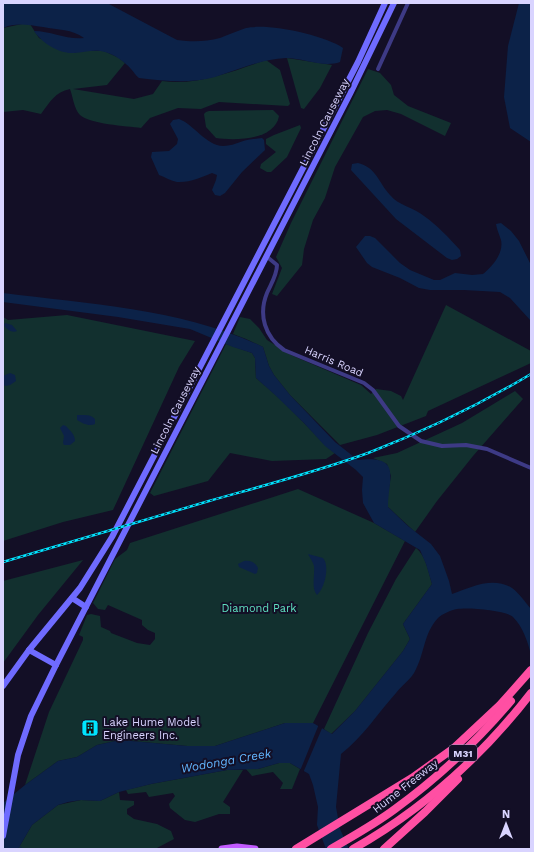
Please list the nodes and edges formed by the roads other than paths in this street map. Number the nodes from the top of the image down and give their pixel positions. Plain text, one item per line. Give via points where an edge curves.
1 (385, 3) edge
2 (394, 3) edge
3 (408, 3) edge
4 (378, 69) dead end
5 (259, 253) junction
6 (266, 256) junction
7 (531, 468) edge
8 (72, 598) junction
9 (86, 607) junction
10 (29, 650) junction
11 (56, 665) junction
12 (531, 670) edge
13 (531, 674) edge
14 (3, 686) edge
15 (531, 693) edge
16 (511, 696) junction
17 (489, 742) junction
18 (3, 836) edge
19 (298, 848) edge
20 (222, 849) edge
21 (255, 849) edge
22 (331, 849) edge
23 (353, 849) edge
24 (384, 849) edge

1 - 5 main road, Lincoln Causeway via 358,62
2 - 6 main road, Lincoln Causeway via 365,66
3 - 4 street
5 - 6 main road
5 - 8 main road, Lincoln Causeway via 112,537
6 - 7 street, Harris Road via 277,265 277,272 262,306 265,328 275,344 364,383 373,390 399,426 421,441 442,446 466,445 487,449
6 - 9 main road, Lincoln Causeway
8 - 9 main road
8 - 10 main road, Lincoln Causeway
9 - 11 main road, Lincoln Causeway
10 - 11 main road
10 - 14 main road, Lincoln Causeway
11 - 18 main road, Lincoln Causeway via 24,735 12,782
12 - 16 highway
13 - 16 highway, Hume Freeway / M31
15 - 17 highway, Hume Freeway / M31
16 - 19 highway via 454,748 412,778
16 - 22 highway, Hume Freeway / M31 via 464,752 417,792 376,822
17 - 23 highway, Hume Freeway / M31 via 421,803
17 - 24 highway via 472,764 425,812
20 - 21 main road

